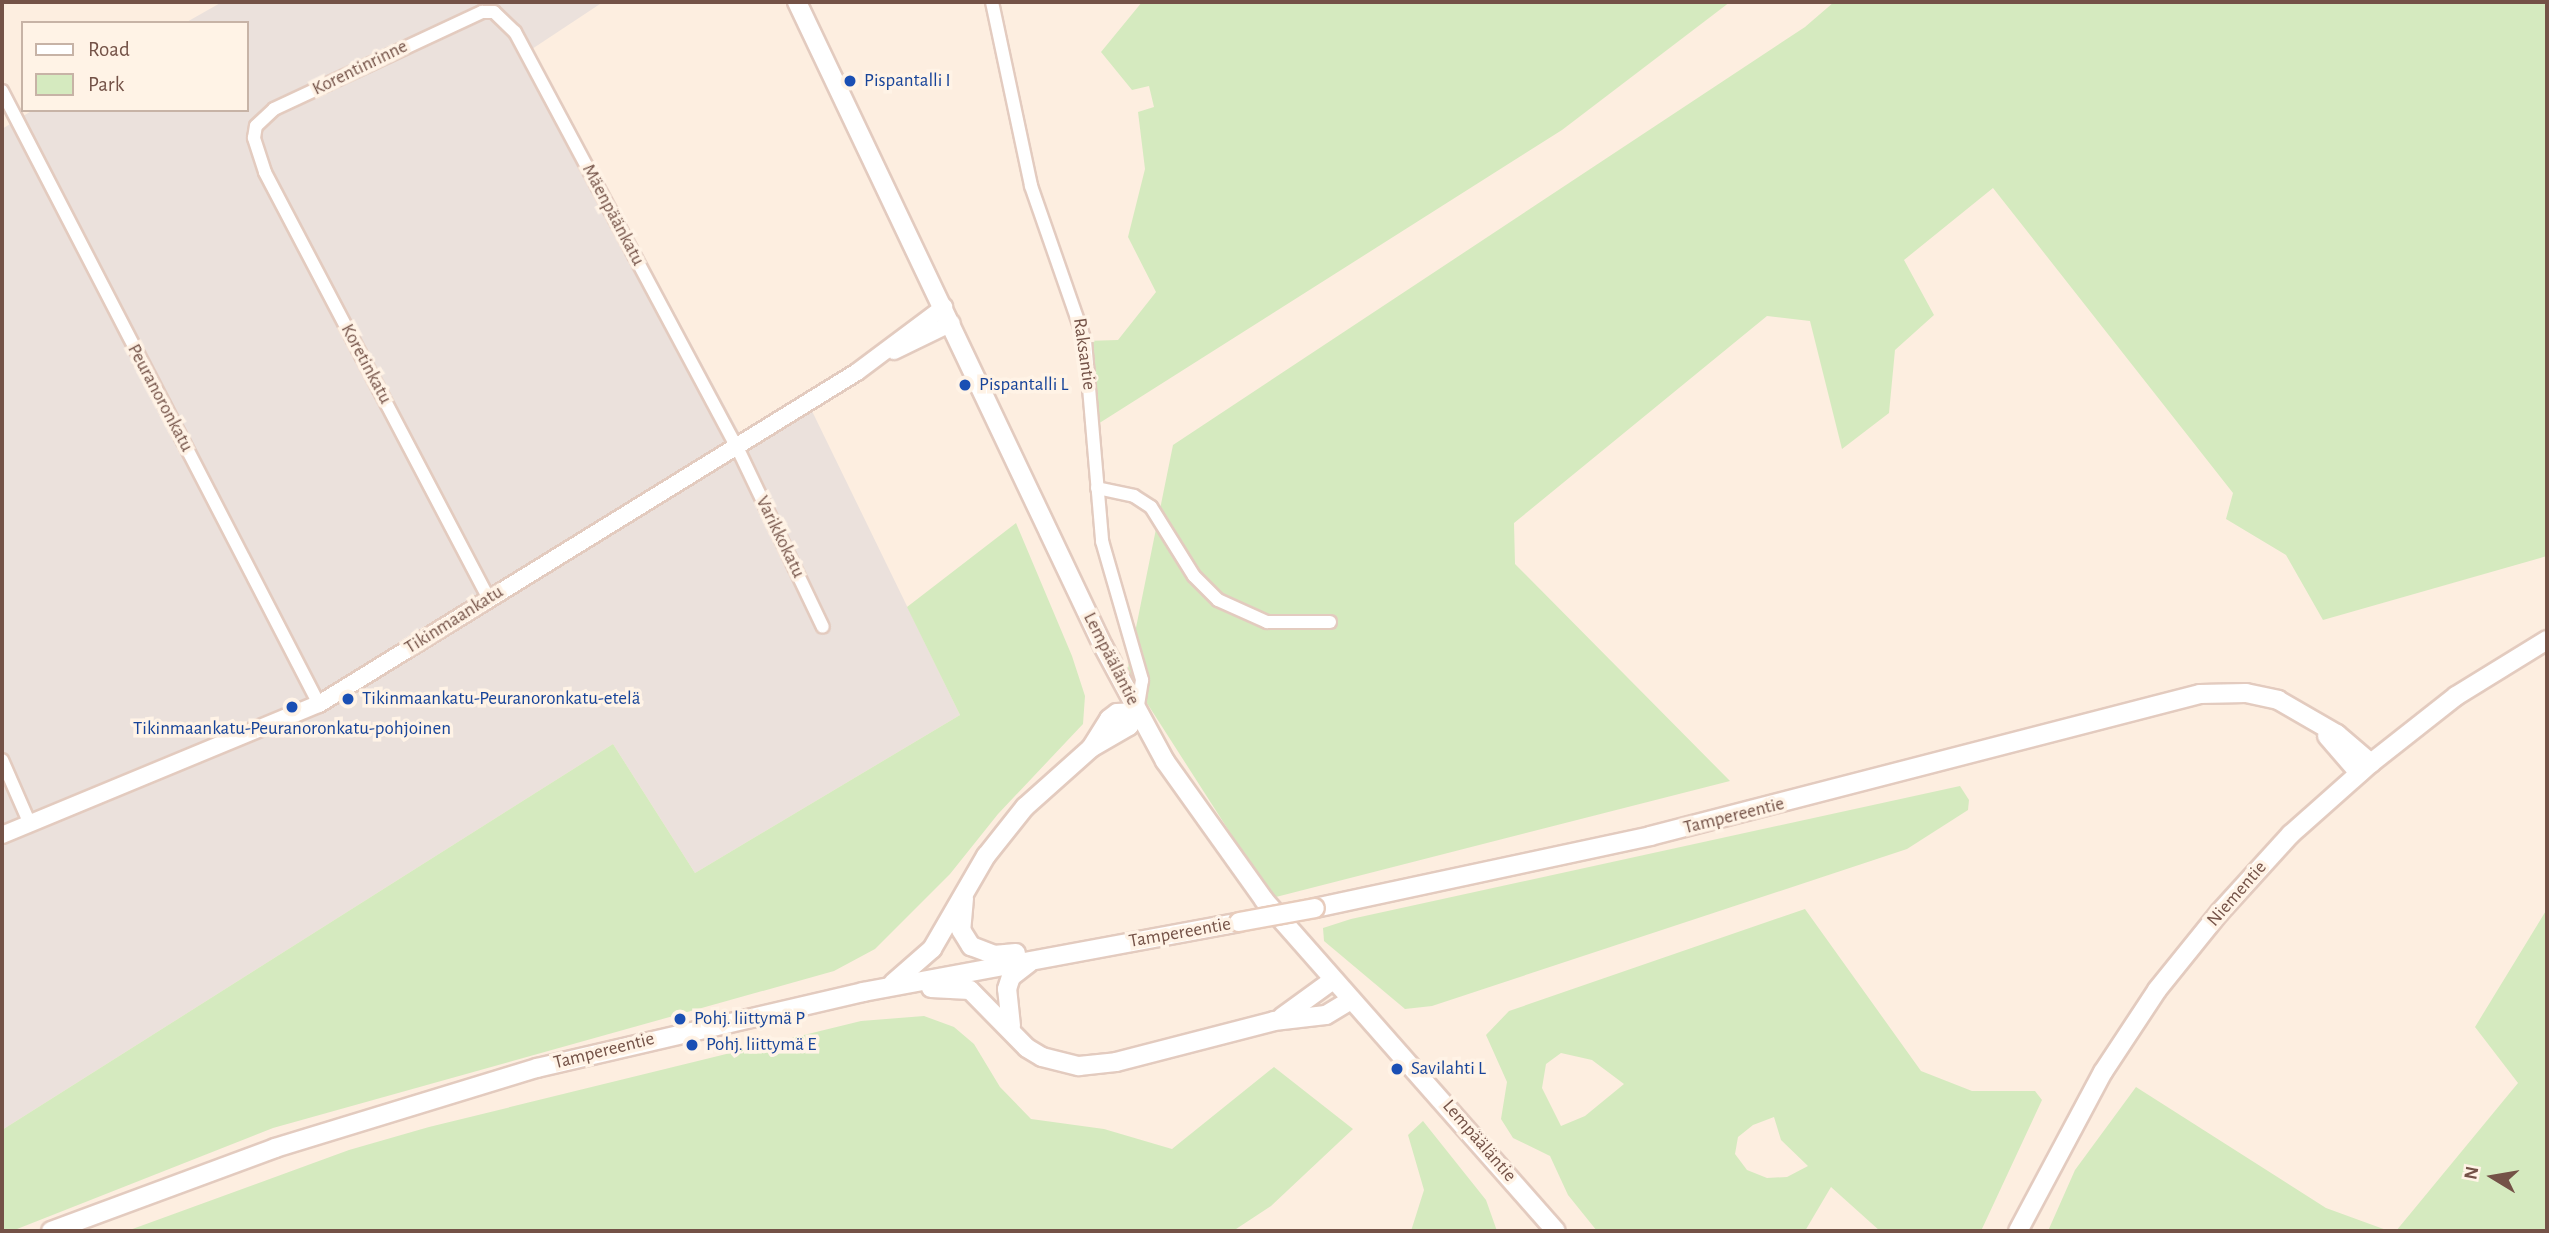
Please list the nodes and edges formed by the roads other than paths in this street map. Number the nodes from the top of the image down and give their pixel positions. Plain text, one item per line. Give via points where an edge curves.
1 (797, 2) edge
2 (992, 2) edge
3 (468, 16) joint
4 (2, 91) edge
5 (256, 126) joint
6 (948, 315) junction
7 (737, 447) junction
8 (1097, 488) junction
9 (489, 599) junction
10 (1330, 622) dead end
11 (822, 627) dead end
12 (2547, 640) edge
13 (319, 704) junction
14 (1137, 712) junction
15 (2, 760) edge
16 (2365, 768) junction
17 (30, 824) junction
18 (2, 835) edge
19 (973, 876) junction
20 (1100, 947) junction
21 (1042, 958) junction
22 (1333, 980) junction
23 (887, 987) junction
24 (863, 992) junction
25 (1351, 1000) junction
26 (1274, 1021) junction
27 (1015, 1035) junction
28 (51, 1231) edge
29 (1556, 1231) edge
30 (2018, 1231) edge

1 - 6 main road, Lempääläntie
2 - 8 street, Raksantie via 1031,186 1083,332
3 - 5 street, Korentinrinne via 274,109
3 - 7 street, Mäenpäänkatu via 494,12 515,32
4 - 13 street, Peuranoronkatu
5 - 9 street, Koretinkatu via 256,152 265,172
6 - 7 street, Tikinmaankatu
6 - 14 main road, Lempääläntie
7 - 9 street, Tikinmaankatu
7 - 11 street, Varikkokatu
8 - 10 street via 1134,496 1151,508 1194,576 1218,600 1267,622
8 - 14 street, Raksantie via 1109,576 1142,680
9 - 13 street, Tikinmaankatu
12 - 16 main road, Niementie via 2456,696
13 - 17 street, Tikinmaankatu
14 - 19 main road via 1117,713 1109,719 1090,748 1025,807
14 - 22 main road, Lempääläntie via 1212,831
15 - 17 street
16 - 20 main road, Tampereentie, bridge via 2315,721 2278,700 2246,693 2178,698 1976,755 1650,836 1315,908
16 - 30 main road, Niementie via 2291,834 2157,990 2079,1115
17 - 18 street, Tikinmaankatu
19 - 20 main road via 962,908 961,930 977,950 1003,955 1053,947
19 - 23 main road via 923,959
20 - 21 main road, Tampereentie
21 - 23 main road, Tampereentie
21 - 27 main road via 1018,970 1007,989 1006,1004
22 - 25 main road, Lempääläntie
22 - 26 main road via 1302,1006
23 - 24 main road, Tampereentie
24 - 27 main road via 941,986 970,990
24 - 28 main road, Tampereentie via 682,1032 401,1107
25 - 26 main road via 1325,1015
25 - 29 main road, Lempääläntie
26 - 27 main road via 1116,1062 1079,1066 1042,1057

